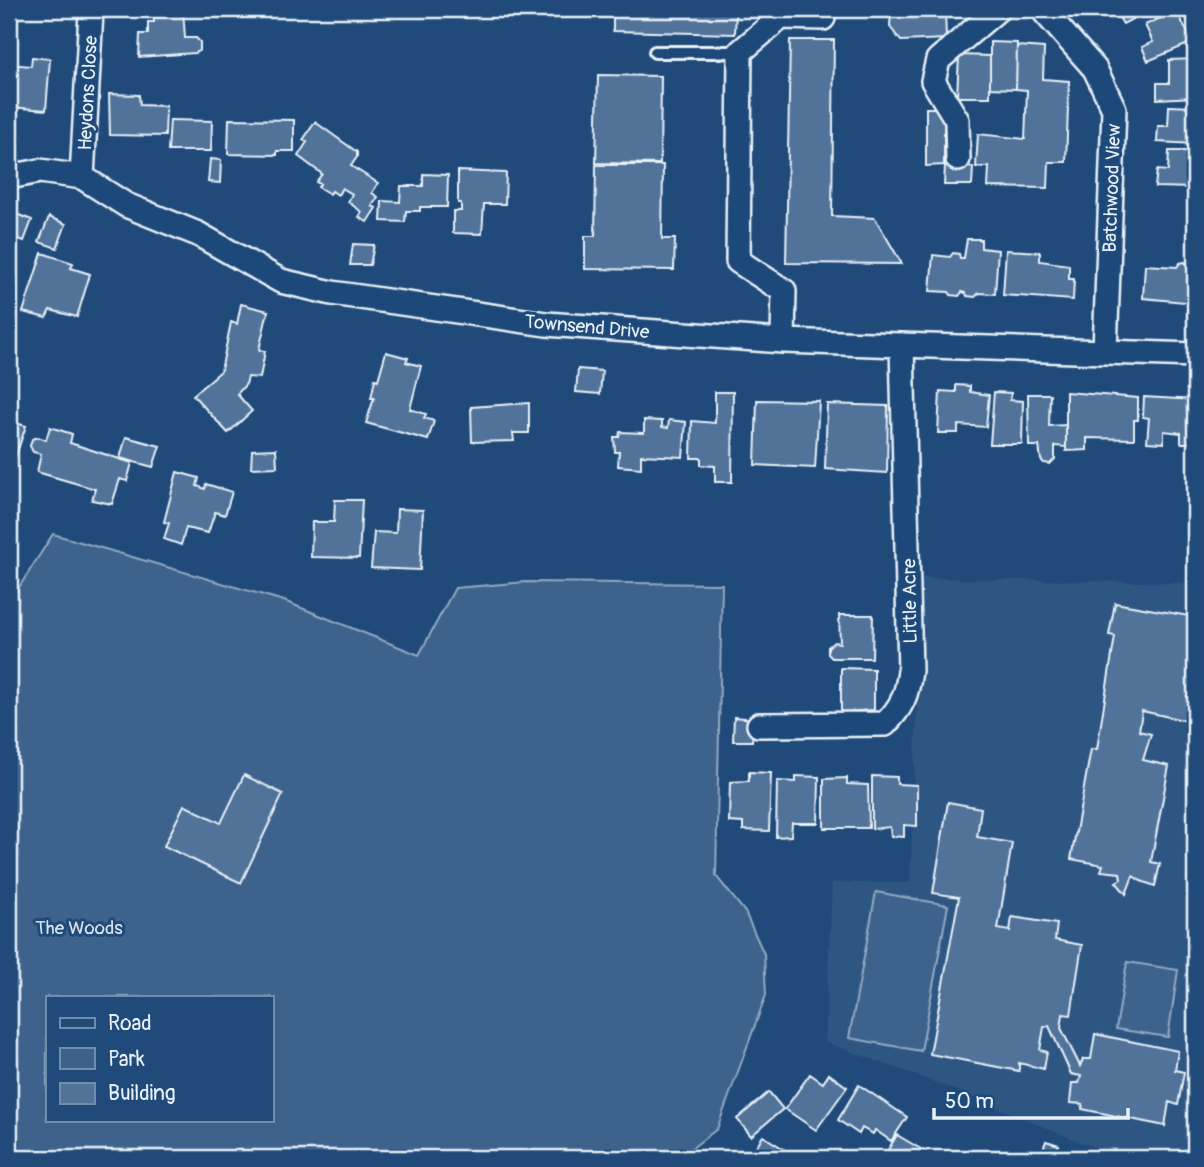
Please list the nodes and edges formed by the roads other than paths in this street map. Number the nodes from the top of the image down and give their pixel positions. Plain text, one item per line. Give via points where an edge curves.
1 (92, 9) edge
2 (998, 9) edge
3 (1042, 9) edge
4 (823, 18) dead end
5 (655, 51) dead end
6 (740, 52) junction
7 (958, 159) dead end
8 (9, 177) edge
9 (82, 177) junction
10 (783, 341) junction
11 (902, 345) junction
12 (1105, 351) junction
13 (1195, 355) edge
14 (759, 725) dead end

1 - 9 street, Heydons Close
2 - 7 street via 938,60 933,81 957,120
3 - 12 street, Batchwood View via 1095,69 1114,109
4 - 6 street via 781,17
5 - 6 lane
6 - 10 street via 738,261 785,291
8 - 9 street, Townsend Drive via 40,171
9 - 10 street, Townsend Drive via 126,205 198,234 281,281 319,290 547,324
10 - 11 street, Townsend Drive
11 - 12 street, Townsend Drive
11 - 14 street, Little Acre via 907,693 885,724
12 - 13 street, Townsend Drive

